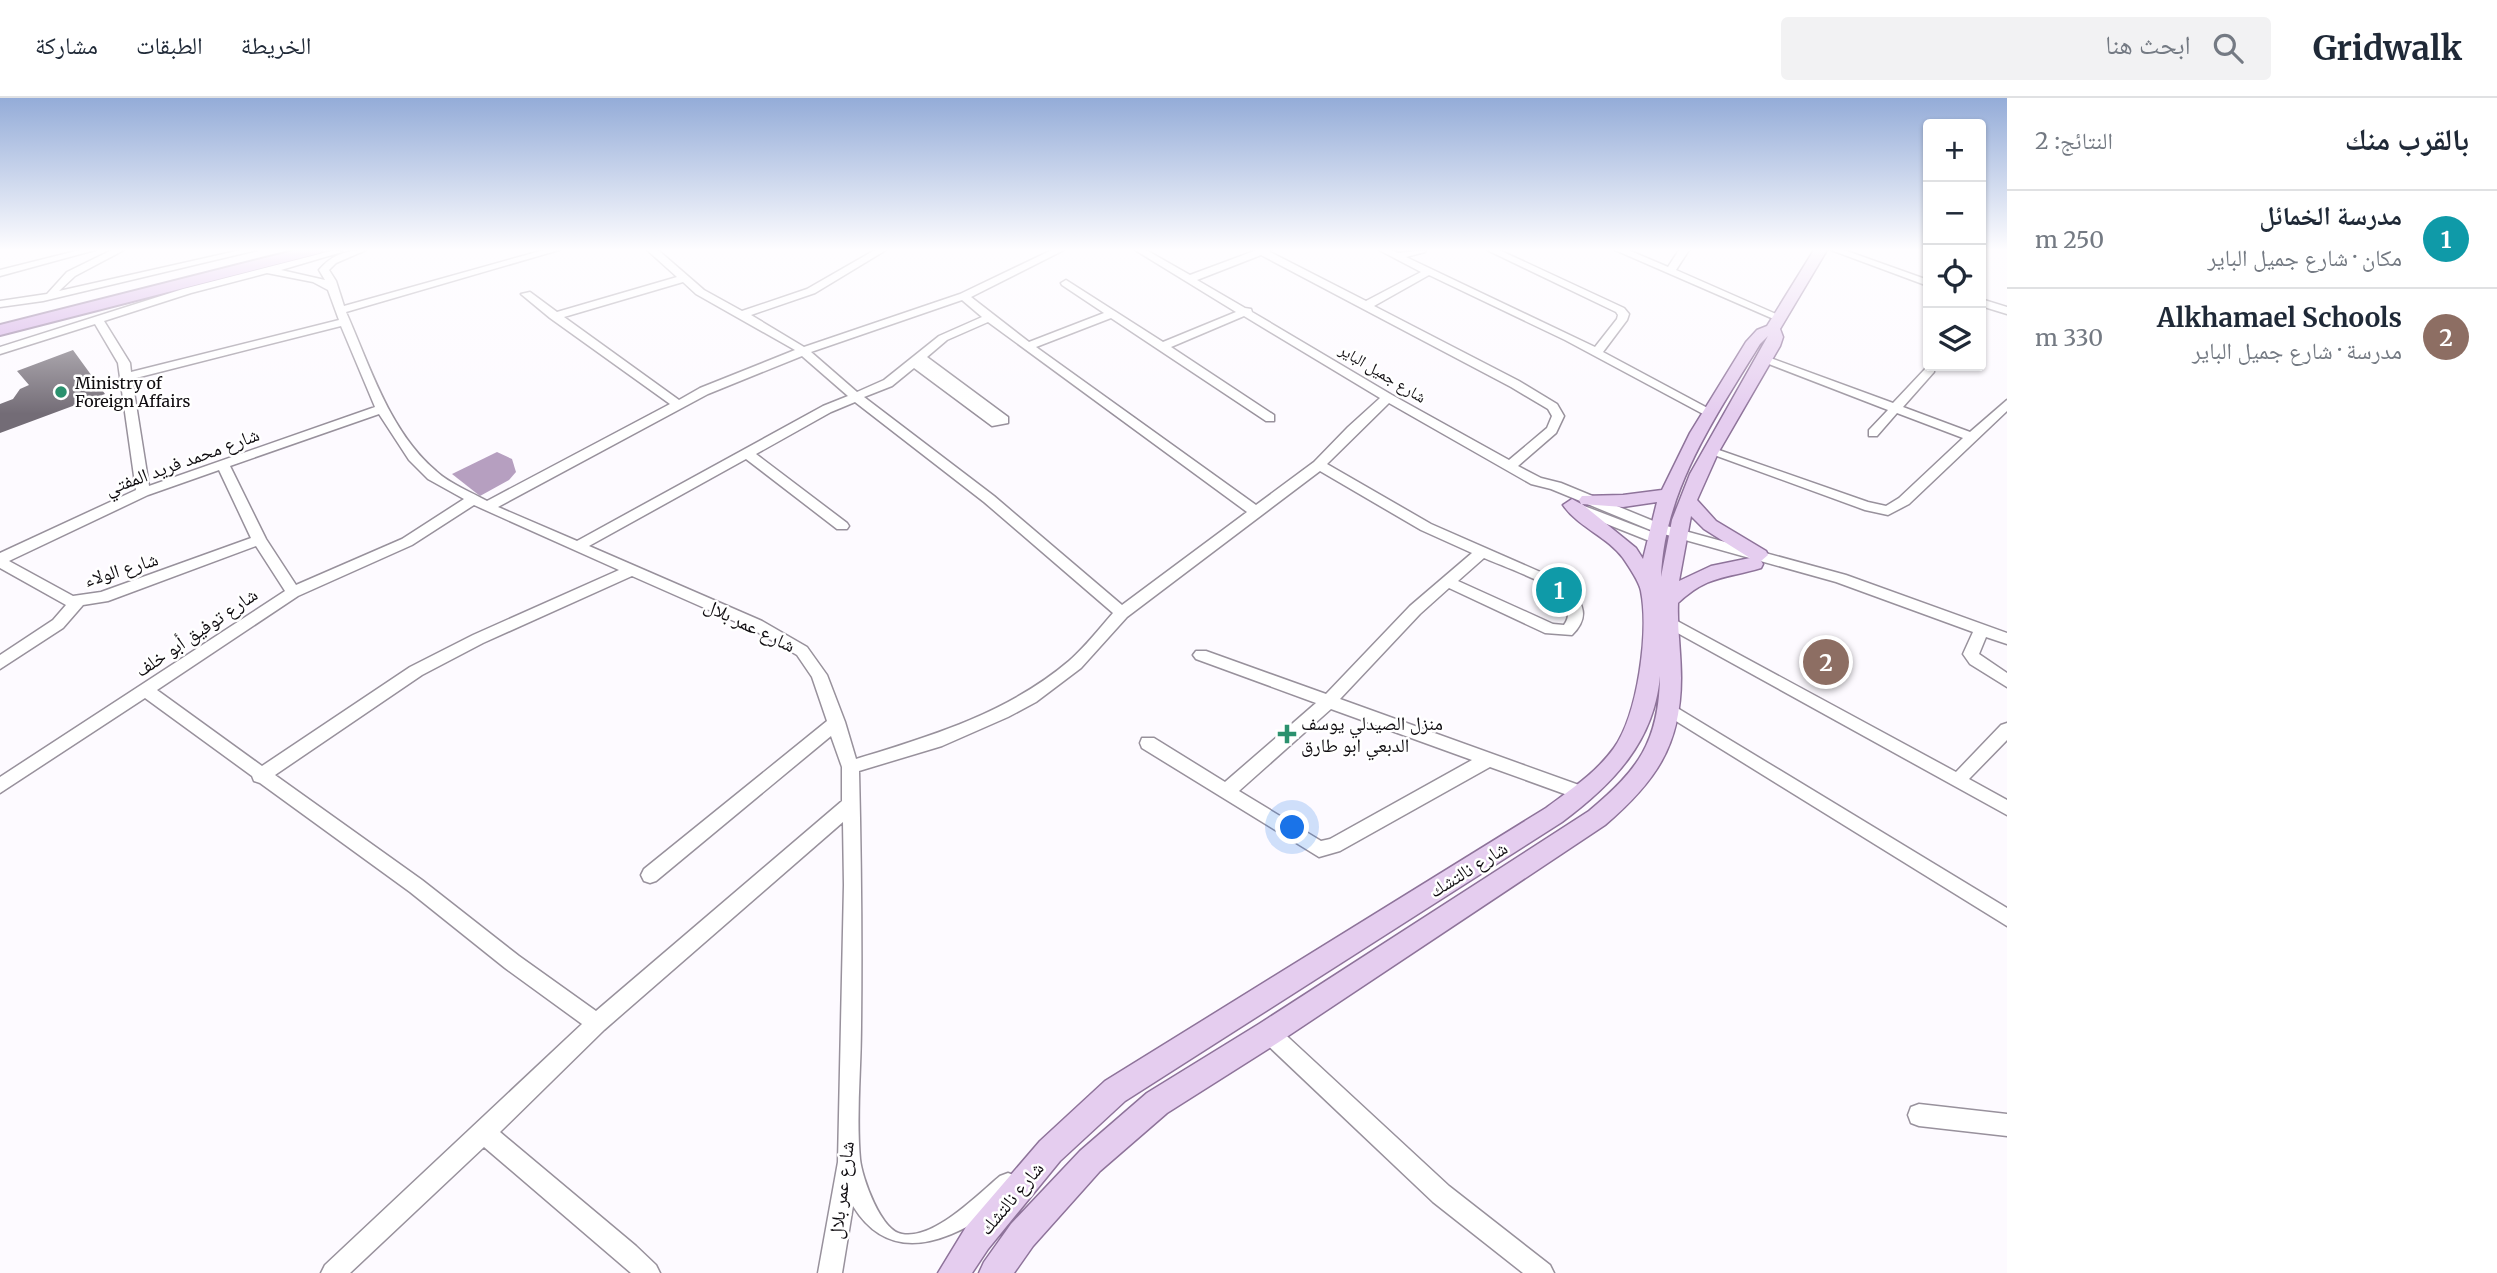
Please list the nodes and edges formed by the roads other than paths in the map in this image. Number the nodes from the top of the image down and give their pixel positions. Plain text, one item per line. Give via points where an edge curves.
1 (34, 305) edge
2 (42, 305) edge
3 (114, 305) edge
4 (132, 305) edge
5 (338, 305) edge
6 (379, 305) edge
7 (540, 305) edge
8 (593, 305) edge
9 (724, 305) edge
10 (771, 305) edge
11 (938, 305) edge
12 (974, 305) edge
13 (1101, 305) edge
14 (1236, 305) edge
15 (1367, 305) edge
16 (1497, 305) edge
17 (1609, 305) edge
18 (1738, 305) edge
19 (1788, 305) edge
20 (1988, 305) edge
21 (0, 311) edge
22 (1247, 311) junction
23 (2007, 312) edge
24 (1114, 313) junction
25 (740, 315) junction
26 (343, 316) junction
27 (554, 316) junction
28 (991, 319) junction
29 (0, 320) edge
30 (93, 321) junction
31 (1777, 324) junction
32 (0, 330) edge
33 (1029, 346) junction
34 (1163, 347) junction
35 (0, 351) edge
36 (803, 351) junction
37 (1597, 352) junction
38 (1765, 359) junction
39 (920, 362) junction
40 (125, 371) junction
41 (1929, 371) edge
42 (1388, 398) junction
43 (853, 399) junction
44 (677, 404) junction
45 (2007, 404) edge
46 (1896, 408) junction
47 (382, 409) junction
48 (987, 411) dead end
49 (1709, 412) junction
50 (1269, 418) dead end
51 (1873, 433) dead end
52 (1971, 437) junction
53 (1712, 452) junction
54 (747, 453) junction
55 (223, 465) junction
56 (1319, 465) junction
57 (1509, 467) junction
58 (143, 492) junction
59 (1678, 498) junction
60 (1580, 502) junction
61 (480, 504) junction
62 (1256, 512) junction
63 (842, 526) dead end
64 (1667, 536) junction
65 (258, 540) junction
66 (577, 547) junction
67 (1481, 553) junction
68 (1756, 559) junction
69 (0, 561) edge
70 (632, 570) junction
71 (1448, 582) junction
72 (293, 592) junction
73 (77, 602) junction
74 (1662, 604) junction
75 (1122, 613) junction
76 (1982, 629) junction
77 (2007, 639) edge
78 (1201, 655) dead end
79 (0, 663) edge
80 (2007, 681) edge
81 (145, 690) junction
82 (1328, 702) junction
83 (1669, 709) junction
84 (836, 722) junction
85 (2007, 729) edge
86 (1148, 743) dead end
87 (1489, 759) junction
88 (850, 767) junction
89 (260, 776) junction
90 (1958, 780) junction
91 (0, 786) edge
92 (1227, 791) junction
93 (1584, 794) junction
94 (850, 804) junction
95 (2007, 808) edge
96 (650, 875) dead end
97 (2007, 918) edge
98 (597, 1023) junction
99 (1269, 1033) junction
100 (1919, 1115) dead end
101 (2007, 1125) edge
102 (484, 1132) junction
103 (1050, 1151) junction
104 (849, 1162) junction
105 (332, 1273) edge
106 (648, 1273) edge
107 (830, 1273) edge
108 (954, 1273) edge
109 (995, 1273) edge
110 (1542, 1273) edge

1 - 21 highway
2 - 29 highway
3 - 32 highway
4 - 30 street
5 - 26 street, شارع عمر بلال
6 - 26 street
7 - 27 street
8 - 27 street
9 - 25 street
10 - 25 street
11 - 36 street, شارع توفيق أبو خلف
12 - 28 street
13 - 24 street
14 - 22 street, شارع جميل الباير
15 - 57 street via 1515,384 1557,412 1552,430
16 - 37 street
17 - 37 street via 1624,314
18 - 31 street
19 - 31 main road, شارع نالتشك
20 - 23 street
22 - 34 street
22 - 42 street, شارع جميل الباير
24 - 33 street
24 - 34 street
25 - 36 street
26 - 40 street
26 - 47 street, شارع عمر بلال
27 - 44 street
28 - 33 street
28 - 39 street
30 - 35 street
30 - 40 street
31 - 38 main road, شارع نالتشك
31 - 49 main road, شارع نالتشك via 1754,342
33 - 62 street
34 - 50 street
36 - 43 street
36 - 44 street, شارع توفيق أبو خلف
37 - 49 street
38 - 46 street
38 - 53 main road, شارع نالتشك
39 - 43 street via 893,386
39 - 48 street
40 - 58 street
41 - 46 street
42 - 56 street
42 - 57 street, شارع جميل الباير
43 - 54 street
43 - 75 street via 989,499
44 - 61 street, شارع توفيق أبو خلف
45 - 52 street
46 - 51 street
46 - 52 street
47 - 55 street, شارع محمد فريد المفتي
47 - 61 street, شارع عمر بلال via 426,469
49 - 59 main road, شارع نالتشك
52 - 53 street via 1888,511
53 - 59 main road, شارع نالتشك
54 - 63 street
54 - 66 street
55 - 58 street, شارع محمد فريد المفتي
55 - 65 street
56 - 62 street
56 - 67 street
57 - 60 street, شارع جميل الباير via 1549,492
58 - 69 street, شارع محمد فريد المفتي
59 - 60 main road
59 - 64 main road, شارع نالتشك
59 - 68 main road
60 - 64 street, شارع جميل الباير
60 - 74 main road via 1629,552
61 - 66 street, شارع عمر بلال
61 - 72 street, شارع توفيق أبو خلف
62 - 75 street
64 - 68 street, شارع جميل الباير
64 - 74 main road, شارع نالتشك
65 - 72 street
65 - 73 street, شارع الولاء via 103,597
66 - 70 street, شارع عمر بلال
67 - 71 street
67 - 71 street via 1565,589 1576,606 1571,629 1550,629
68 - 74 main road via 1696,576
68 - 76 street, شارع جميل الباير via 1841,578
69 - 73 street, شارع الولاء
70 - 84 street, شارع عمر بلال via 757,625 802,651 819,675
70 - 89 street via 416,671
71 - 82 street via 1415,610
72 - 81 street, شارع توفيق أبو خلف
73 - 79 street via 58,624
74 - 83 main road, شارع نالتشك via 1672,672
74 - 90 street
74 - 93 main road, شارع نالتشك via 1652,625 1644,715 1615,764
75 - 88 street via 1076,664 1012,708 936,741
76 - 77 street, شارع جميل الباير
76 - 80 street via 1971,654
78 - 82 street
81 - 89 street
81 - 91 street, شارع توفيق أبو خلف
82 - 87 street
82 - 92 street
83 - 97 street
83 - 99 main road, شارع نالتشك via 1647,769 1597,818
84 - 88 street, شارع عمر بلال
84 - 96 street
85 - 90 street
86 - 92 street
87 - 92 street via 1326,849 1306,843
87 - 93 street
88 - 94 street, شارع عمر بلال
89 - 98 street
90 - 95 street
93 - 103 main road, شارع نالتشك via 1161,1060 1115,1091
94 - 98 street
94 - 104 street, شارع عمر بلال
98 - 102 street
99 - 109 main road, شارع نالتشك via 1157,1103 1090,1161
99 - 110 street via 1441,1194
100 - 101 street
102 - 105 street
102 - 106 street
103 - 104 street via 921,1247 902,1248 883,1237 867,1212
103 - 108 main road, شارع نالتشك via 977,1238
104 - 107 street, شارع عمر بلال

